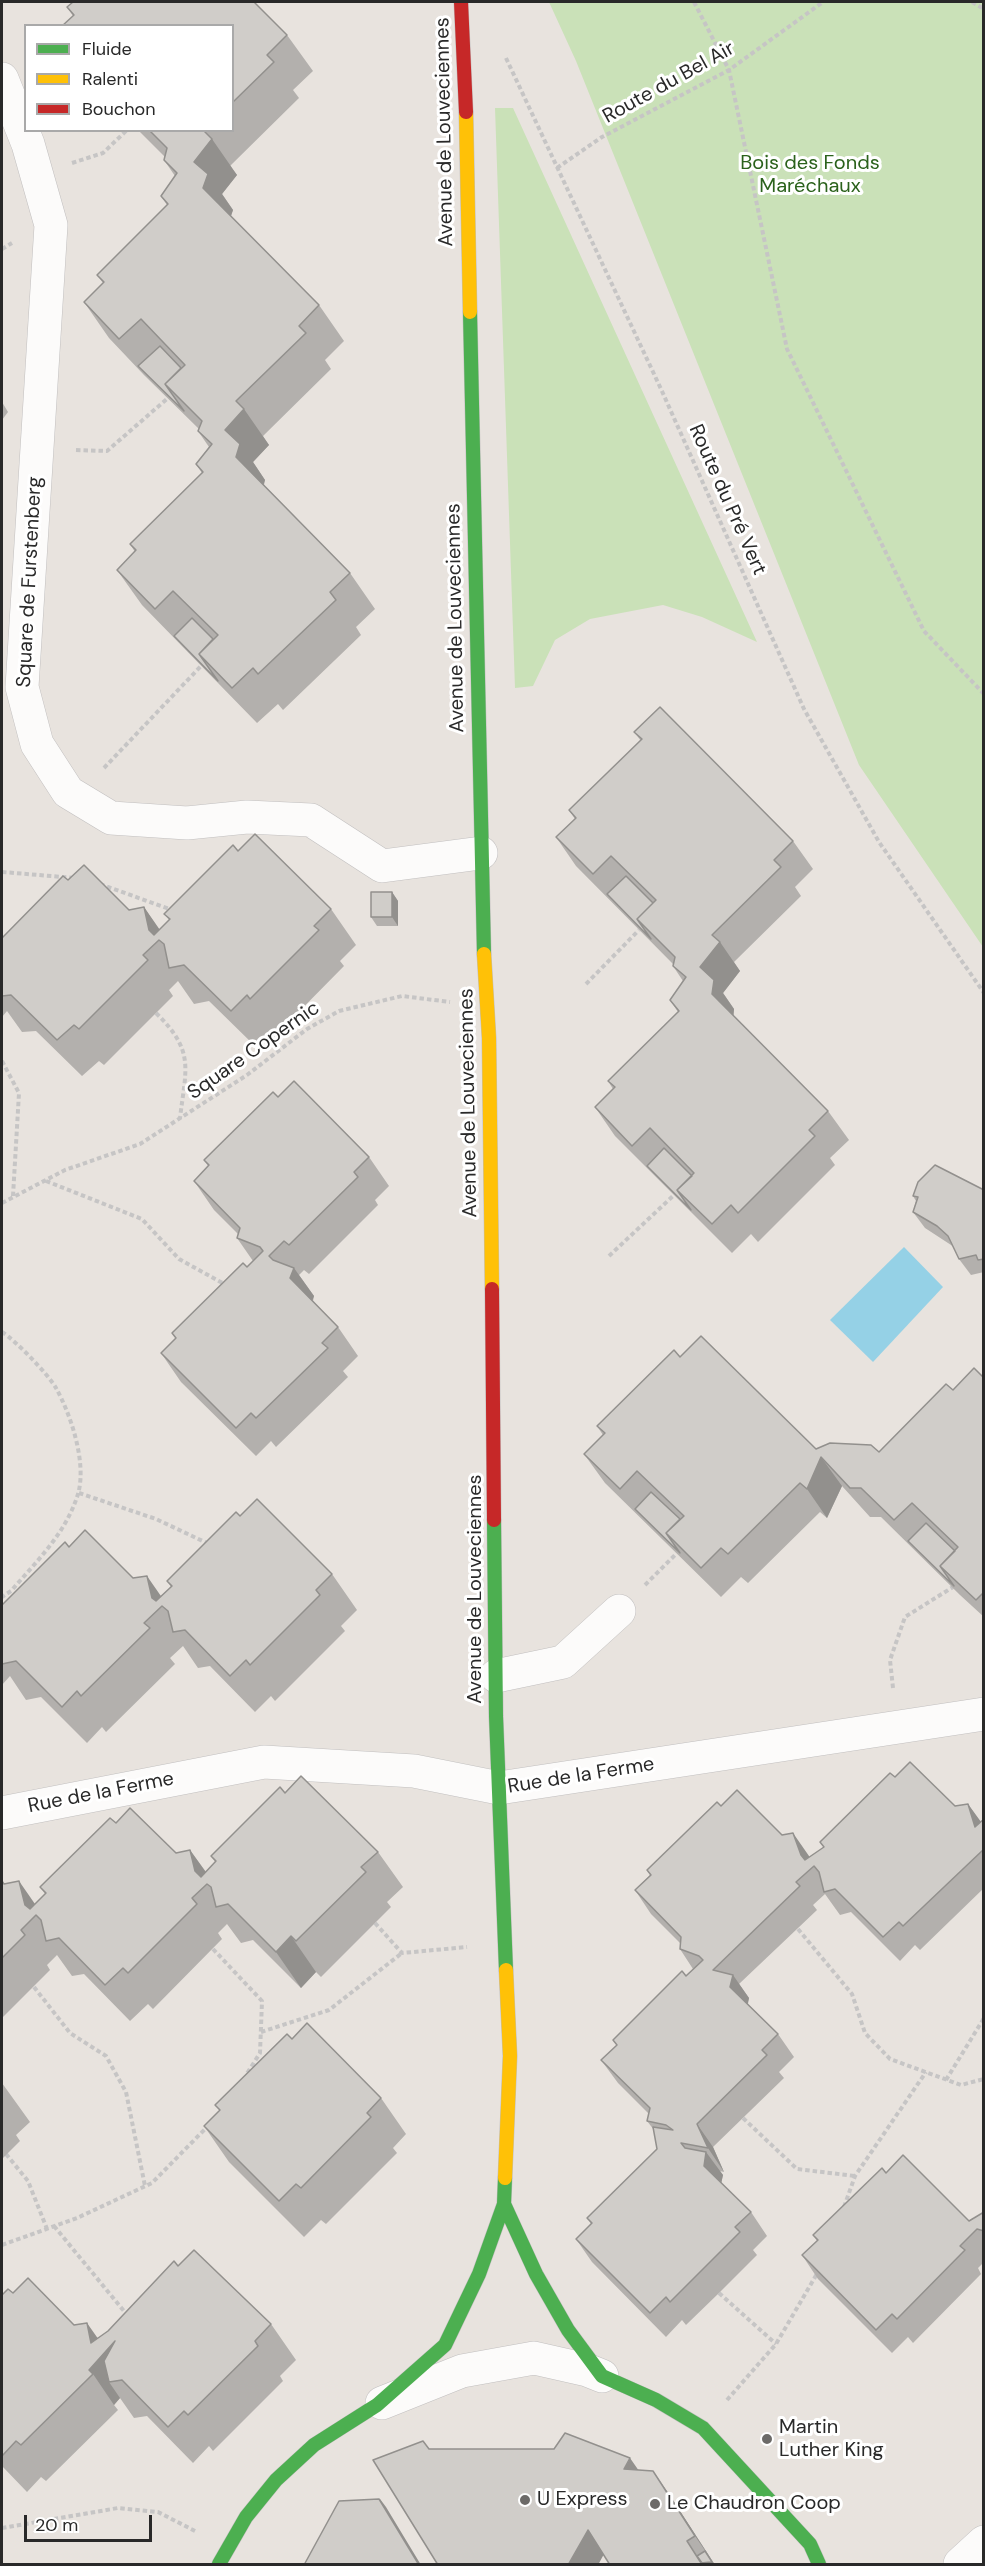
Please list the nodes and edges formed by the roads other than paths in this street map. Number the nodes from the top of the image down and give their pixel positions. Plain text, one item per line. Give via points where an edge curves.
1 (461, 2) edge
2 (2, 79) edge
3 (481, 853) junction
4 (619, 1611) road end
5 (496, 1676) junction
6 (984, 1714) edge
7 (499, 1788) junction
8 (2, 1813) edge
9 (504, 2204) junction
10 (602, 2376) junction
11 (377, 2405) junction
12 (984, 2542) edge
13 (219, 2565) edge
14 (819, 2565) edge
15 (960, 2565) edge

1 - 3 street, Avenue de Louveciennes
2 - 3 street, Square de Furstenberg via 28,144 51,225 22,687 37,744 68,792 111,818 187,824 247,817 311,820 382,866
3 - 5 street, Avenue de Louveciennes via 487,1006
4 - 5 street via 562,1662
5 - 7 street, Avenue de Louveciennes
6 - 7 street, Rue de la Ferme
7 - 8 street, Rue de la Ferme via 414,1771 264,1762
7 - 9 street, Avenue de Louveciennes via 510,2056
9 - 10 street, Avenue de Louveciennes via 536,2274 568,2330
9 - 11 street, Avenue de Louveciennes via 479,2274 445,2345
10 - 11 street via 534,2358 462,2371
10 - 14 street via 656,2400 703,2428 810,2544
11 - 13 street, Avenue de Louveciennes via 314,2445 276,2480 246,2517
12 - 15 street

